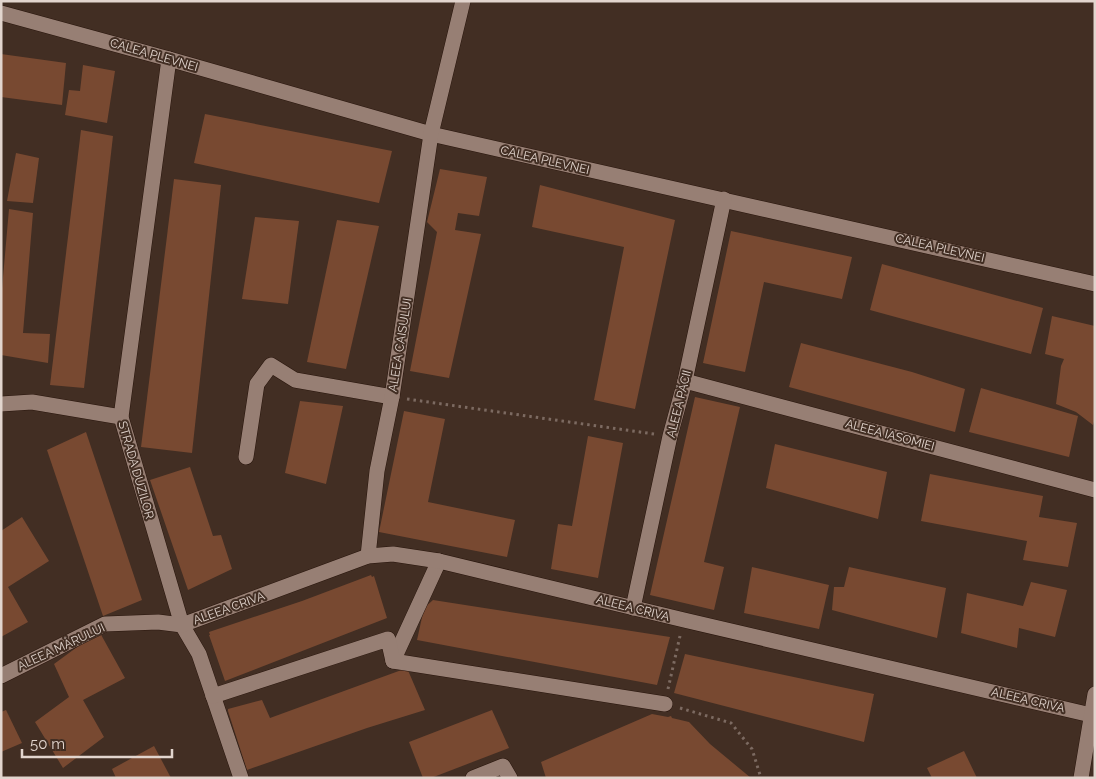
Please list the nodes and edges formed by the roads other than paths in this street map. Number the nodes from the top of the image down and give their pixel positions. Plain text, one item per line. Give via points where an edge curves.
1 (463, 1) edge
2 (1, 12) edge
3 (169, 59) junction
4 (432, 134) junction
5 (724, 199) junction
6 (1095, 284) edge
7 (685, 381) junction
8 (392, 397) junction
9 (1, 404) edge
10 (121, 417) junction
11 (246, 457) dead end
12 (1095, 490) edge
13 (368, 556) junction
14 (439, 560) junction
15 (633, 608) junction
16 (182, 625) junction
17 (393, 661) junction
18 (1, 676) edge
19 (1095, 694) edge
20 (213, 696) junction
21 (665, 704) road end
22 (1091, 715) junction
23 (241, 778) edge
24 (473, 778) edge
25 (510, 778) edge
26 (1081, 778) edge

1 - 4 street, ALEEA CAISULUI
2 - 3 street, CALEA PLEVNEI
3 - 4 street, CALEA PLEVNEI
3 - 10 street, STRADA DUZILOR
4 - 5 street, CALEA PLEVNEI
4 - 8 street, ALEEA CAISULUI
5 - 6 street, CALEA PLEVNEI
5 - 7 street, ALEEA PĂCII
7 - 12 street, ALEEA IASOMIEI
7 - 15 street, ALEEA PĂCII
8 - 11 street via 294,380 271,365 257,384
8 - 13 street, ALEEA CAISULUI via 377,471
9 - 10 street via 32,402
10 - 16 street, STRADA DUZILOR
13 - 14 street, ALEEA CRIVA via 393,554
13 - 16 street, ALEEA CRIVA
14 - 15 street, ALEEA CRIVA
14 - 17 street
15 - 22 street, ALEEA CRIVA
16 - 18 street, ALEEA MĂRULUI via 158,622 105,624
16 - 20 street, STRADA DUZILOR via 199,654
17 - 20 street via 388,639
17 - 21 street
19 - 22 street
20 - 23 street, STRADA DUZILOR
22 - 26 street
24 - 25 street via 503,766

